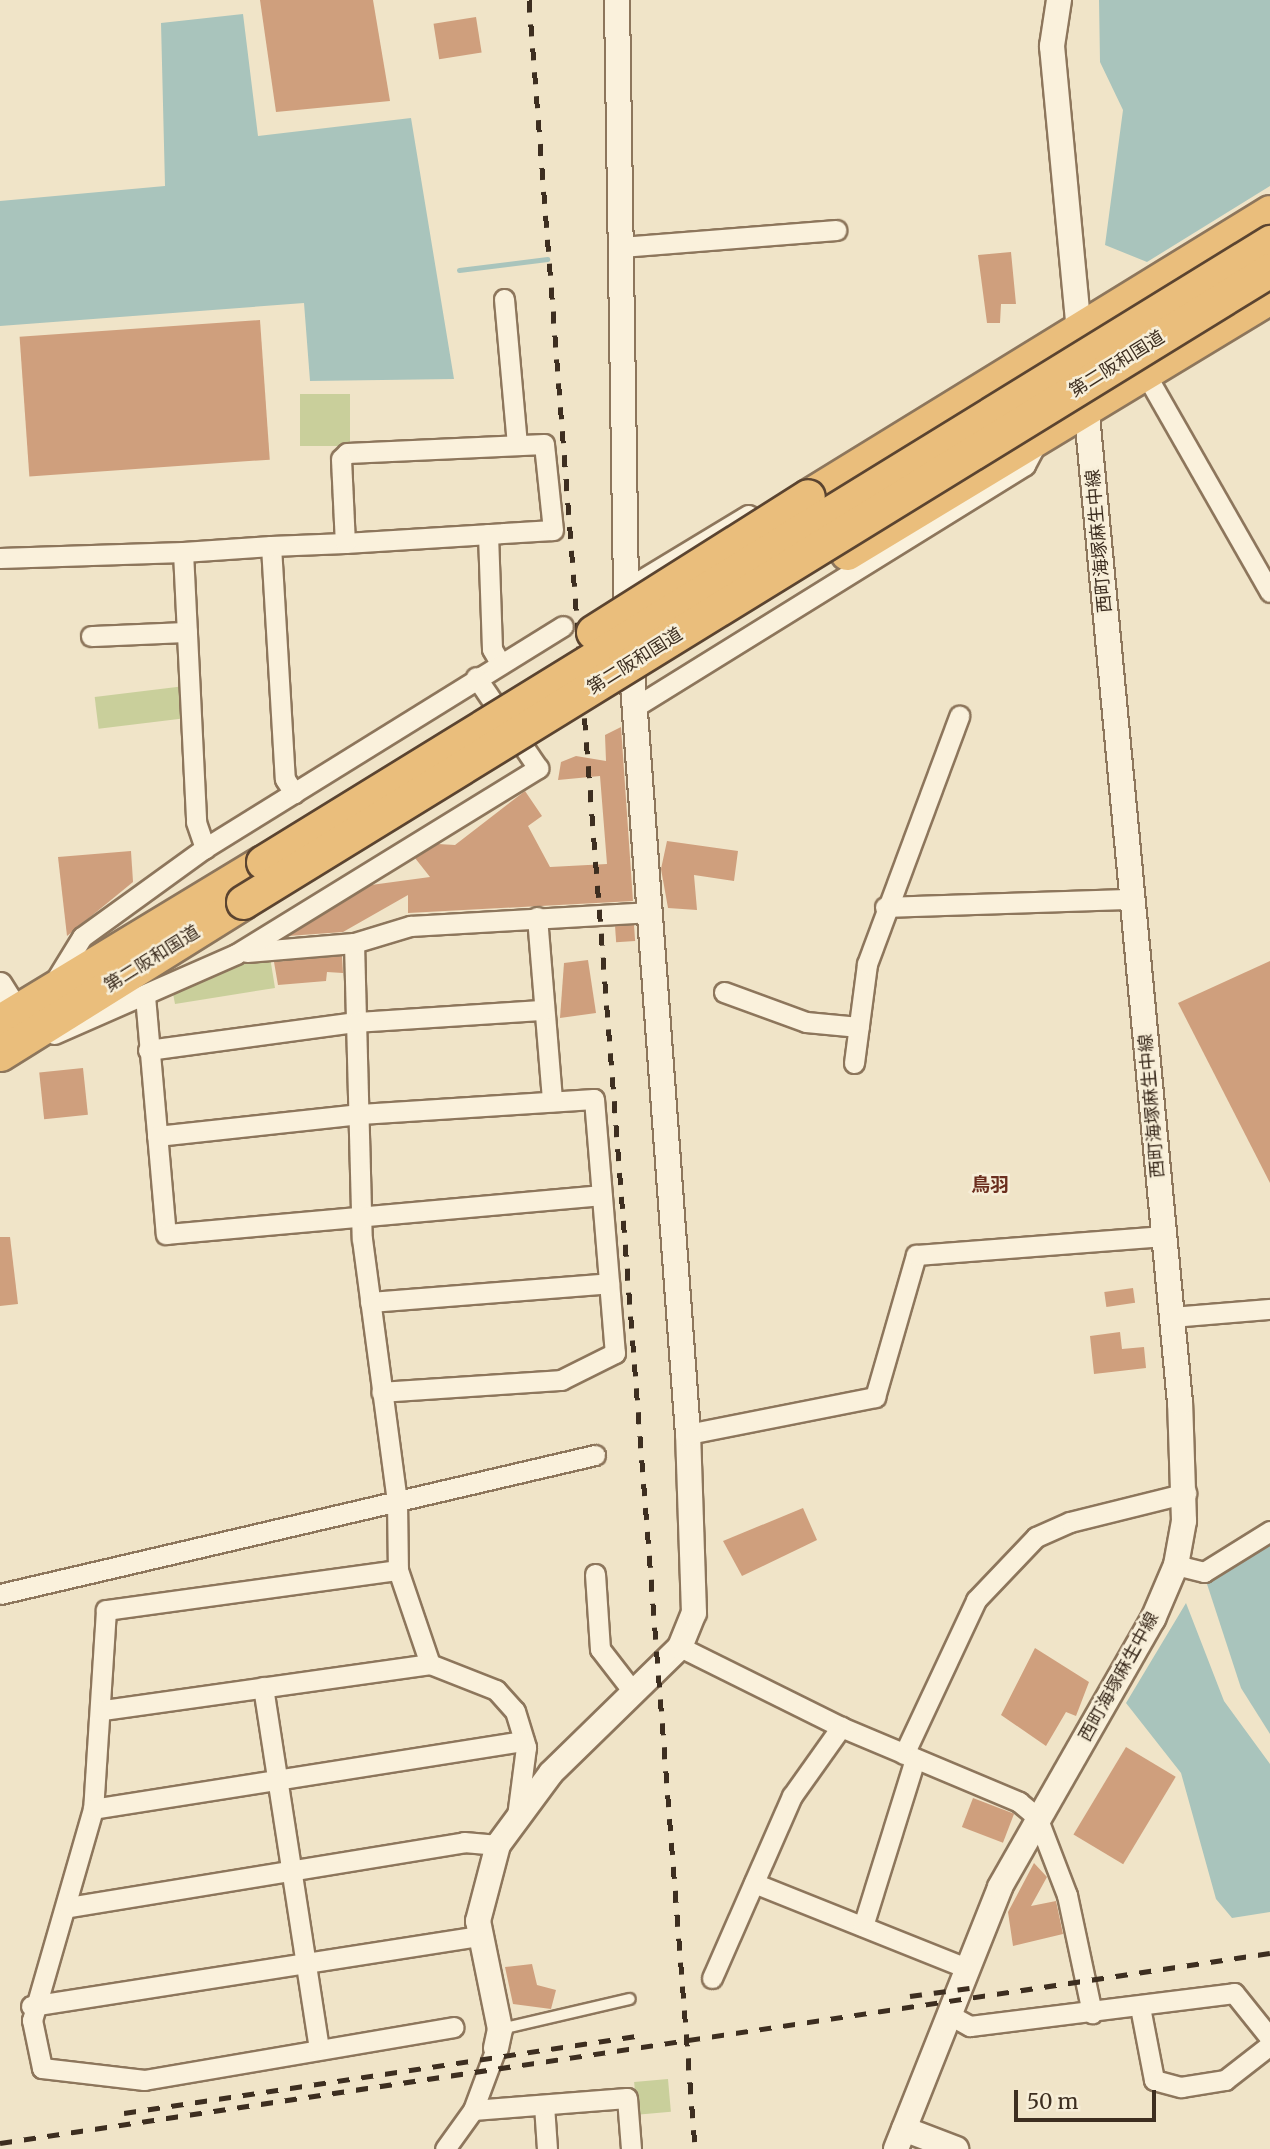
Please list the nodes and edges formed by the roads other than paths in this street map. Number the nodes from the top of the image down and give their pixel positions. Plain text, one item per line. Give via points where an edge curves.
1 (617, 0) edge
2 (1059, 0) edge
3 (1270, 212) edge
4 (836, 230) dead end
5 (1270, 242) edge
6 (621, 247) junction
7 (1270, 270) edge
8 (1270, 297) edge
9 (504, 299) dead end
10 (1079, 330) junction
11 (1017, 365) junction
12 (1145, 373) junction
13 (1087, 410) junction
14 (1040, 437) junction
15 (517, 444) junction
16 (488, 534) junction
17 (345, 542) junction
18 (271, 546) junction
19 (183, 552) junction
20 (0, 558) edge
21 (626, 589) junction
22 (1270, 592) edge
23 (563, 626) dead end
24 (187, 632) junction
25 (91, 636) dead end
26 (499, 661) junction
27 (475, 677) junction
28 (635, 706) junction
29 (959, 716) dead end
30 (294, 793) junction
31 (205, 848) junction
32 (257, 855) junction
33 (1132, 899) junction
34 (885, 907) junction
35 (246, 909) junction
36 (652, 912) junction
37 (537, 917) junction
38 (354, 943) junction
39 (236, 954) junction
40 (144, 980) junction
41 (48, 991) junction
42 (724, 992) dead end
43 (543, 1010) junction
44 (11, 1013) edge
45 (356, 1022) junction
46 (859, 1027) junction
47 (148, 1050) junction
48 (0, 1054) edge
49 (854, 1063) dead end
50 (552, 1101) junction
51 (360, 1114) junction
52 (157, 1136) junction
53 (601, 1195) junction
54 (364, 1216) junction
55 (1164, 1236) junction
56 (609, 1283) junction
57 (370, 1302) junction
58 (1270, 1309) edge
59 (1172, 1317) junction
60 (381, 1392) junction
61 (688, 1434) junction
62 (595, 1455) dead end
63 (1186, 1493) junction
64 (397, 1501) junction
65 (1270, 1531) edge
66 (1176, 1565) junction
67 (398, 1570) junction
68 (595, 1574) dead end
69 (0, 1594) edge
70 (680, 1647) junction
71 (430, 1664) junction
72 (263, 1687) junction
73 (634, 1693) junction
74 (103, 1710) junction
75 (841, 1727) junction
76 (524, 1741) junction
77 (909, 1757) junction
78 (278, 1785) junction
79 (93, 1809) junction
80 (517, 1816) junction
81 (1037, 1817) junction
82 (498, 1845) junction
83 (290, 1868) junction
84 (754, 1883) junction
85 (69, 1907) junction
86 (863, 1926) junction
87 (480, 1936) junction
88 (306, 1963) junction
89 (966, 1968) junction
90 (712, 1978) dead end
91 (630, 1999) dead end
92 (31, 2006) junction
93 (1140, 2007) junction
94 (1093, 2013) junction
95 (948, 2014) junction
96 (454, 2027) dead end
97 (498, 2038) junction
98 (1270, 2038) edge
99 (1270, 2045) edge
100 (319, 2047) junction
101 (544, 2105) junction
102 (473, 2110) junction
103 (900, 2139) edge
104 (444, 2149) edge
105 (547, 2149) edge
106 (631, 2149) edge
107 (956, 2149) edge

1 - 6 street
2 - 10 street, 西町海塚麻生中線 via 1052,46
3 - 10 highway
4 - 6 street
5 - 32 highway, 第二阪和国道, bridge
6 - 21 street
7 - 35 highway, 第二阪和国道, bridge
8 - 12 highway
9 - 15 street
10 - 11 highway
10 - 13 street, 西町海塚麻生中線
11 - 21 street via 984,373
11 - 32 highway, bridge
12 - 13 highway
12 - 22 street
13 - 14 highway
13 - 33 street, 西町海塚麻生中線
14 - 28 street via 1025,465
14 - 35 highway
15 - 16 street via 544,444 553,530
15 - 17 street via 347,453 341,459
16 - 17 street
16 - 26 street via 492,649
17 - 18 street
18 - 19 street
18 - 30 street via 285,779
19 - 20 street
19 - 24 street
21 - 28 street
23 - 26 street
24 - 25 street
24 - 31 street via 196,822
26 - 27 street
27 - 30 street
27 - 39 street via 538,768
28 - 36 street
29 - 34 street
30 - 31 street
31 - 41 street via 82,937
32 - 41 highway, 第二阪和国道 via 197,902
33 - 34 street
33 - 55 street, 西町海塚麻生中線
34 - 46 street via 867,964
35 - 40 highway, 第二阪和国道
36 - 37 street
36 - 61 street
37 - 38 street via 410,926
37 - 43 street
38 - 39 street
38 - 45 street
39 - 40 street
40 - 44 highway, 第二阪和国道
40 - 47 street
41 - 44 highway, 第二阪和国道
42 - 46 street via 806,1022
43 - 45 street
43 - 50 street
44 - 48 highway, 第二阪和国道
45 - 47 street
45 - 51 street
46 - 49 street
47 - 52 street
50 - 51 street
50 - 53 street via 594,1099
51 - 52 street
51 - 54 street
52 - 54 street via 166,1234
53 - 54 street
53 - 56 street
54 - 57 street
55 - 59 street, 西町海塚麻生中線
55 - 61 street via 916,1255 875,1397
56 - 57 street
56 - 60 street via 615,1353 561,1380
57 - 60 street
58 - 59 street
59 - 63 street, 西町海塚麻生中線
60 - 64 street
61 - 70 street via 694,1613
62 - 64 street
63 - 66 street, 西町海塚麻生中線
63 - 77 street via 1070,1522 1037,1537 976,1600
64 - 67 street
64 - 69 street
65 - 66 street via 1203,1572
66 - 81 street, 西町海塚麻生中線 via 1153,1619
67 - 71 street
67 - 74 street via 106,1610
68 - 73 street via 589,1605 600,1649
70 - 73 street
70 - 75 street
71 - 72 street
71 - 76 street via 503,1695
72 - 74 street
72 - 78 street
73 - 80 street via 551,1773
74 - 79 street
75 - 77 street
75 - 84 street via 792,1796
76 - 78 street
76 - 80 street
77 - 81 street via 1020,1801
77 - 86 street
78 - 79 street
78 - 83 street
79 - 85 street
80 - 82 street
81 - 89 street, 西町海塚麻生中線
81 - 94 street via 1067,1895
82 - 83 street via 464,1842
82 - 87 street via 486,1876
83 - 85 street
83 - 88 street
84 - 86 street
84 - 90 street
85 - 92 street
86 - 89 street
87 - 88 street
87 - 97 street
88 - 92 street
88 - 100 street
89 - 95 street, 西町海塚麻生中線
91 - 97 lane
92 - 100 street via 41,2068 76,2073 144,2080
93 - 94 street
93 - 98 street via 1234,1993
93 - 99 street via 1154,2080 1181,2087 1225,2080
94 - 95 street via 970,2026
95 - 103 street, 西町海塚麻生中線
96 - 100 street
97 - 102 street
101 - 102 street
101 - 105 street
101 - 106 street via 627,2098
102 - 104 street
103 - 107 street

